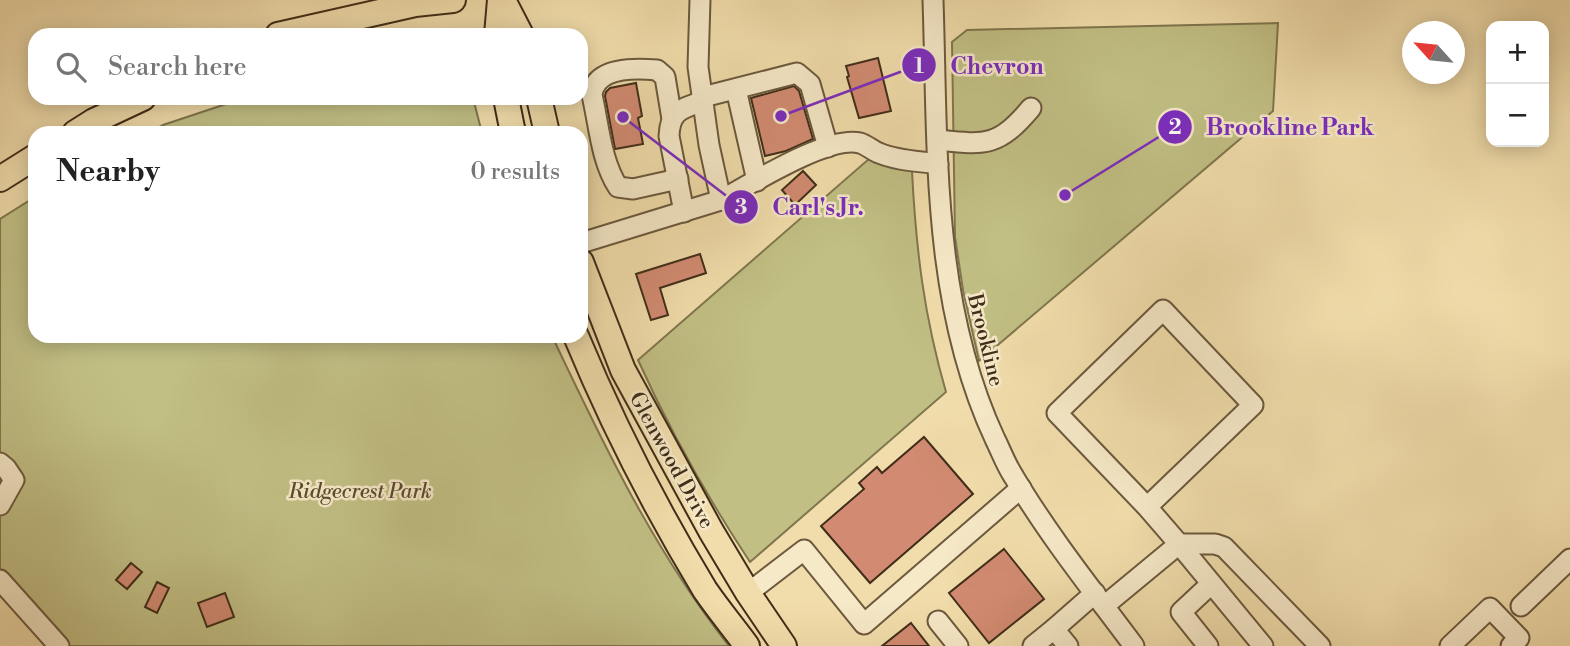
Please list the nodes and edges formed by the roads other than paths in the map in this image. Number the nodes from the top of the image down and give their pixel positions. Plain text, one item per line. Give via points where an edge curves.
1 (453, 0) edge
2 (501, 0) edge
3 (700, 0) edge
4 (933, 0) edge
5 (309, 28) edge
6 (498, 28) edge
7 (517, 28) edge
8 (736, 89) junction
9 (703, 99) junction
10 (128, 105) edge
11 (507, 105) edge
12 (541, 105) edge
13 (1031, 108) dead end
14 (672, 118) junction
15 (86, 126) edge
16 (512, 126) edge
17 (545, 126) edge
18 (938, 140) junction
19 (828, 147) junction
20 (28, 161) edge
21 (938, 164) junction
22 (0, 179) edge
23 (678, 179) junction
24 (757, 181) junction
25 (721, 200) junction
26 (684, 212) junction
27 (588, 241) edge
28 (588, 280) edge
29 (579, 343) edge
30 (0, 463) edge
31 (1021, 488) junction
32 (0, 505) edge
33 (1147, 507) junction
34 (1179, 544) junction
35 (1570, 559) edge
36 (0, 580) edge
37 (1211, 583) junction
38 (748, 593) junction
39 (1099, 600) junction
40 (1521, 606) dead end
41 (938, 621) dead end
42 (1054, 629) junction
43 (59, 646) edge
44 (747, 646) edge
45 (784, 646) edge
46 (958, 646) edge
47 (1033, 646) edge
48 (1069, 646) edge
49 (1134, 646) edge
50 (1208, 646) edge
51 (1263, 646) edge
52 (1320, 646) edge
53 (1450, 646) edge
54 (1511, 646) edge

1 - 5 main road
2 - 6 main road
2 - 7 main road
3 - 9 street via 698,67
4 - 18 street, Brookline
8 - 9 street
8 - 19 street via 797,74 806,78
8 - 24 street
9 - 14 street
9 - 25 street
10 - 15 main road
11 - 16 main road
12 - 17 main road
13 - 18 street via 1016,126 993,141
14 - 23 street via 669,136
14 - 23 street via 665,77 657,70 615,72 602,77 593,88 604,153 618,187 633,189
18 - 21 street, Brookline
19 - 21 street via 861,143 893,158
19 - 24 street
20 - 22 main road
21 - 31 street, Brookline via 958,336 978,402
23 - 26 street
24 - 25 street
25 - 26 street
26 - 27 street
28 - 38 main road, Glenwood Drive via 623,370
29 - 44 main road, Glenwood Drive via 660,509 706,591
30 - 32 street via 14,480
31 - 38 street via 864,624 804,550
31 - 39 street, Brookline
33 - 33 street via 1057,413 1163,310 1253,404
33 - 34 street
34 - 37 street
34 - 39 street
34 - 52 street via 1224,547
35 - 40 street
36 - 43 street
37 - 50 street via 1181,612
37 - 51 street
38 - 45 main road, Glenwood Drive
39 - 42 street
39 - 49 street, Brookline
41 - 46 street
42 - 47 street
42 - 48 street
53 - 54 street via 1490,608 1519,638

